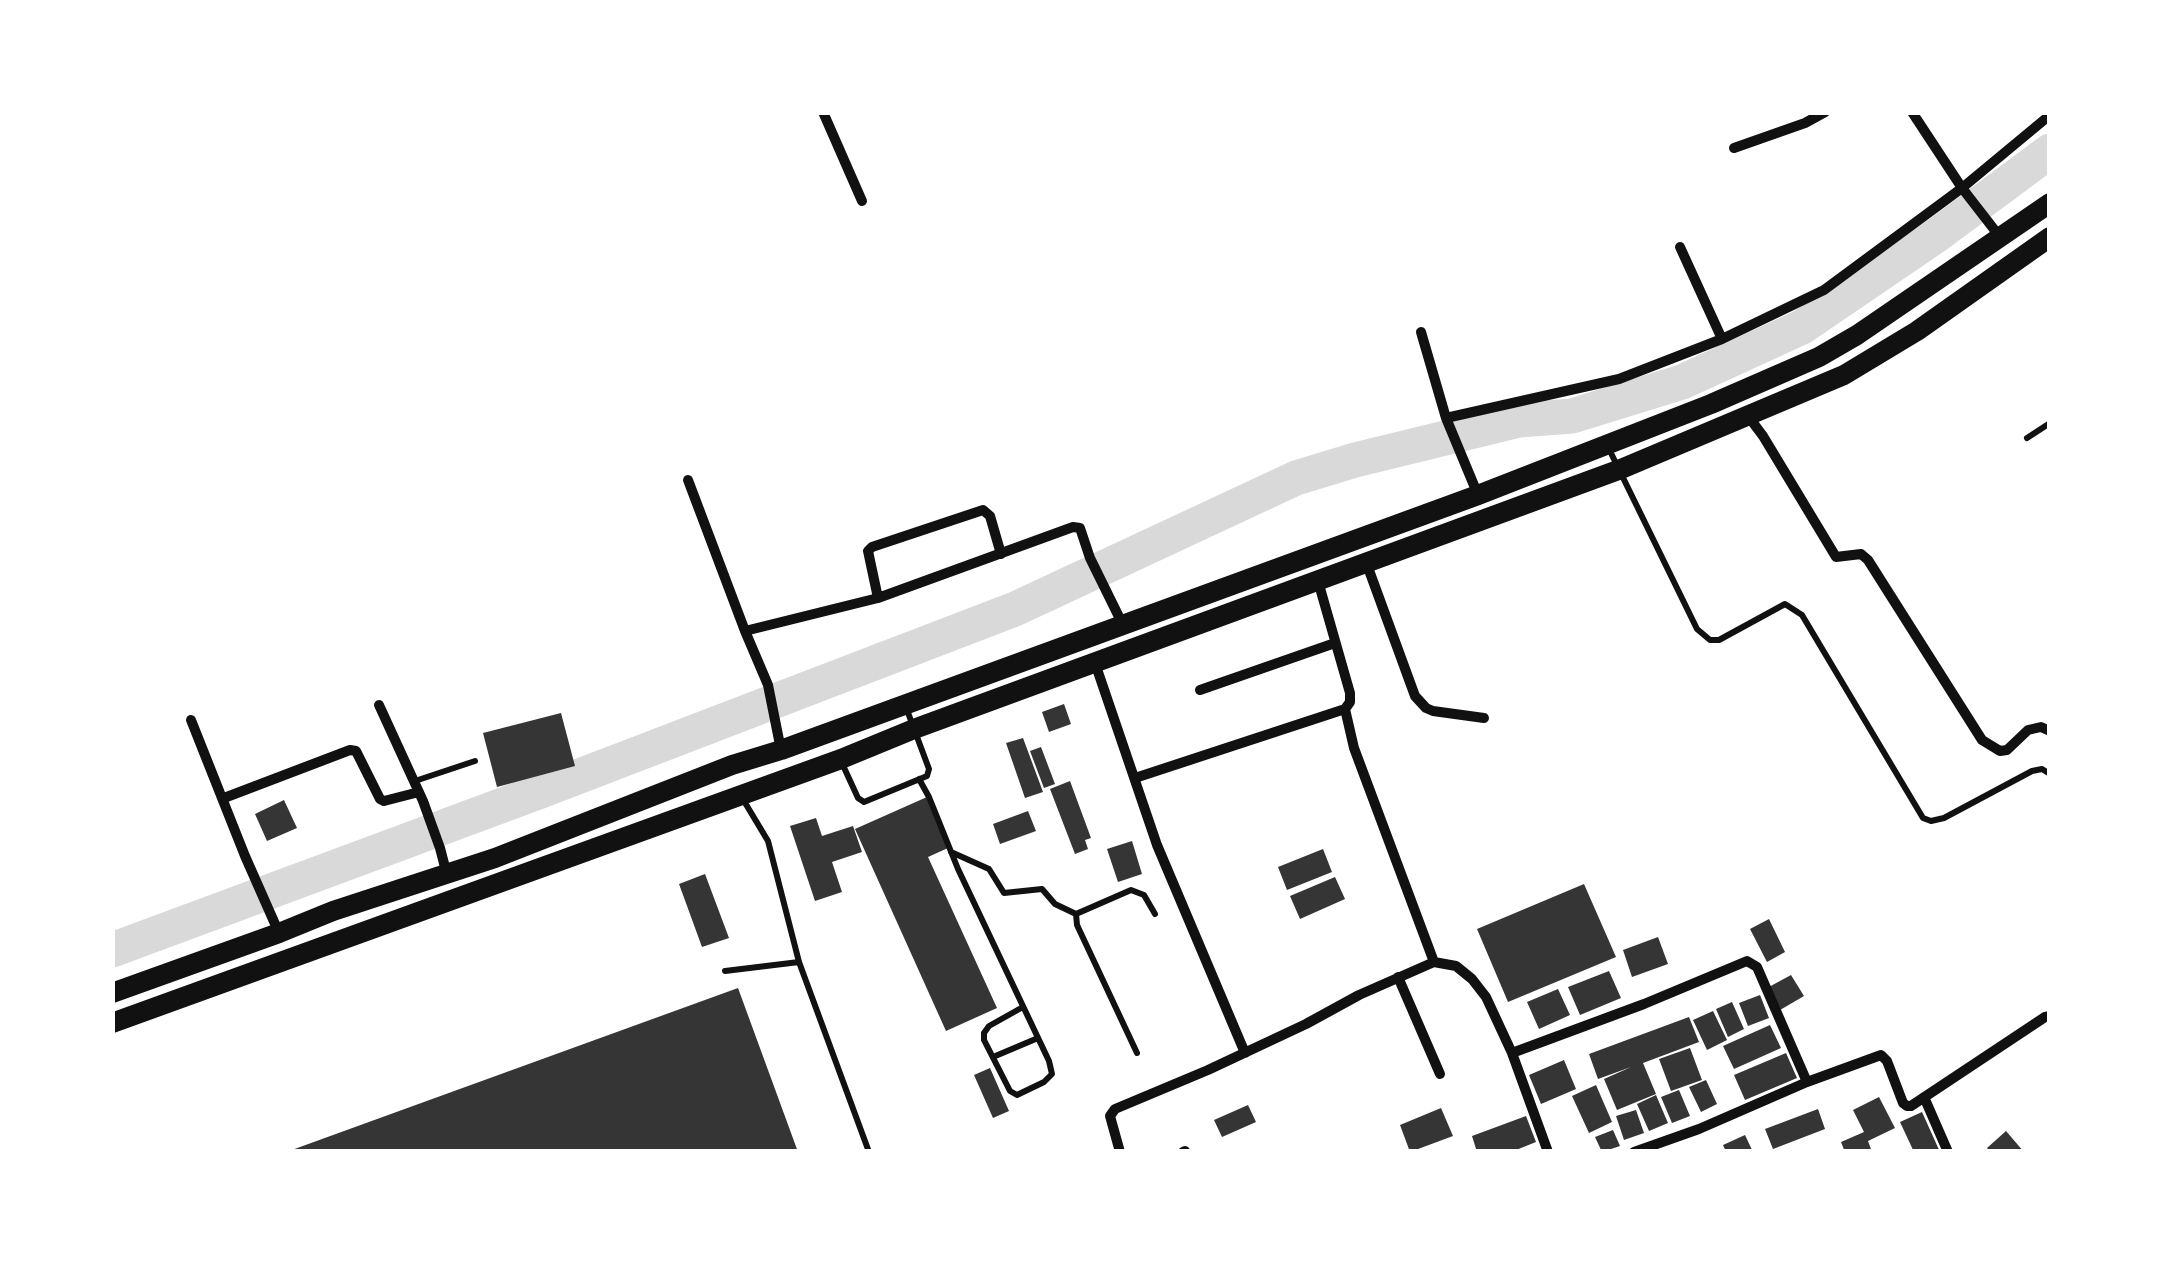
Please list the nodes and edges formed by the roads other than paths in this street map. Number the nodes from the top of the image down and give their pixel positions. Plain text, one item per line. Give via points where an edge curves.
1 (823, 112) edge
2 (1825, 112) edge
3 (1912, 112) edge
4 (2050, 115) edge
5 (1804, 118) edge
6 (1734, 148) dead end
7 (1964, 190) junction
8 (862, 201) dead end
9 (2050, 203) edge
10 (2000, 238) junction
11 (2050, 238) edge
12 (1680, 248) dead end
13 (1422, 332) dead end
14 (1722, 339) junction
15 (1748, 416) junction
16 (1448, 423) junction
17 (2050, 424) edge
18 (2027, 438) dead end
19 (1606, 443) junction
20 (1620, 469) junction
21 (688, 480) dead end
22 (1474, 486) junction
23 (1001, 554) junction
24 (1366, 562) junction
25 (1318, 580) junction
26 (878, 598) junction
27 (1123, 625) junction
28 (745, 632) junction
29 (1335, 643) junction
30 (1095, 663) junction
31 (1200, 690) dead end
32 (905, 703) junction
33 (378, 704) dead end
34 (1344, 709) junction
35 (1484, 718) dead end
36 (191, 720) dead end
37 (914, 729) junction
38 (2050, 732) edge
39 (779, 742) junction
40 (841, 760) junction
41 (476, 761) dead end
42 (732, 765) junction
43 (2050, 774) edge
44 (1136, 778) junction
45 (919, 779) junction
46 (416, 787) junction
47 (740, 794) junction
48 (224, 798) junction
49 (951, 852) junction
50 (447, 875) junction
51 (1076, 914) junction
52 (1155, 914) dead end
53 (276, 927) junction
54 (799, 962) junction
55 (1434, 962) junction
56 (724, 971) dead end
57 (1398, 977) junction
58 (112, 993) edge
59 (1023, 1008) junction
60 (2050, 1016) edge
61 (112, 1023) edge
62 (1038, 1038) junction
63 (1512, 1052) junction
64 (1137, 1053) dead end
65 (1246, 1053) junction
66 (993, 1057) junction
67 (1440, 1074) dead end
68 (1807, 1082) junction
69 (1924, 1097) junction
70 (869, 1152) edge
71 (1120, 1152) edge
72 (1548, 1152) edge
73 (1634, 1152) edge
74 (1948, 1152) edge

1 - 8 street
2 - 5 street
3 - 7 street
4 - 7 street
5 - 6 street
7 - 10 street
7 - 14 street via 1824,290
9 - 10 highway
10 - 19 highway via 1819,357
11 - 15 highway via 1844,375
12 - 14 street
13 - 16 street
14 - 16 street via 1620,380
15 - 20 highway
15 - 38 street via 1836,557 1861,554 1868,560 1982,740 2006,750 2028,730
16 - 22 street
17 - 18 lane
19 - 20 lane
19 - 22 highway
20 - 24 highway
20 - 43 lane via 1697,629 1719,640 1784,604 1802,615 1923,818 1944,818 2032,771
21 - 28 street
22 - 27 highway
23 - 26 street
23 - 26 street via 983,510 872,548
23 - 27 street via 1080,528
24 - 25 highway
24 - 35 street via 1420,703
25 - 29 street
25 - 30 highway
26 - 28 street
27 - 32 highway
28 - 39 street via 768,685
29 - 31 street
29 - 34 street via 1350,692
30 - 37 highway
30 - 44 street
32 - 37 lane
32 - 39 highway
33 - 46 street
34 - 44 street
34 - 55 street
36 - 48 street
37 - 40 highway
37 - 45 lane via 929,770
39 - 42 highway
40 - 45 lane via 864,802
40 - 47 highway
41 - 46 lane
42 - 47 lane
42 - 50 highway
44 - 65 street via 1157,845
45 - 49 lane
46 - 48 street via 380,800 350,750
46 - 50 street
47 - 54 lane via 768,841
47 - 61 highway
48 - 53 street
49 - 51 lane via 989,869 1004,892 1042,890
49 - 59 lane
50 - 53 highway
51 - 52 lane via 1131,890 1144,895
51 - 64 lane
53 - 58 highway
54 - 56 lane
54 - 70 lane
55 - 57 street
55 - 63 street via 1456,966 1472,979
57 - 65 street
57 - 67 street
59 - 62 lane
59 - 66 lane via 984,1033
60 - 69 street
62 - 66 lane
62 - 66 lane via 1052,1074 1024,1094 1010,1091
63 - 68 street via 1746,961 1756,967
63 - 72 street
65 - 71 street via 1115,1109 1110,1116
68 - 69 street via 1880,1056 1903,1103 1911,1106
68 - 73 street
69 - 74 street

